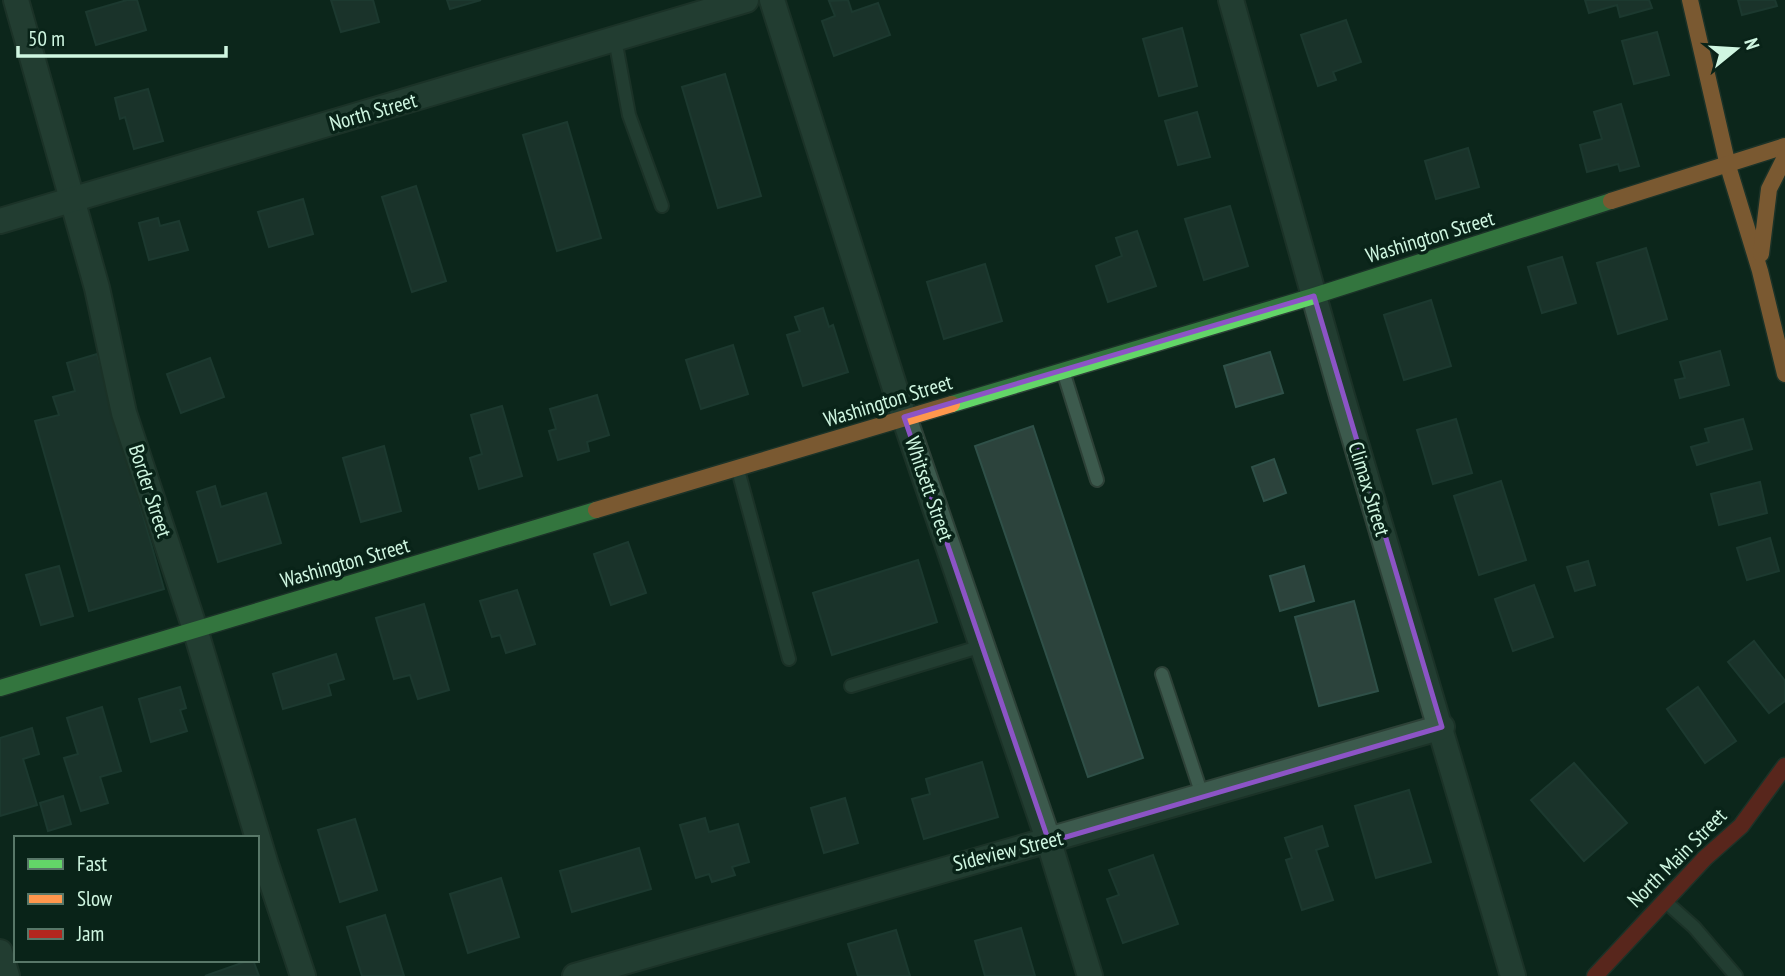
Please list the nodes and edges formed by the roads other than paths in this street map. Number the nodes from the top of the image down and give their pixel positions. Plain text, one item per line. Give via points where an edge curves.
1 (16, 0) edge
2 (746, 0) edge
3 (772, 0) edge
4 (1231, 0) edge
5 (1690, 0) edge
6 (615, 39) junction
7 (1785, 146) edge
8 (1785, 158) edge
9 (1728, 166) junction
10 (72, 200) junction
11 (662, 206) dead end
12 (0, 221) edge
13 (1759, 271) junction
14 (1314, 296) junction
15 (1783, 360) edge
16 (1063, 370) junction
17 (904, 417) junction
18 (738, 470) junction
19 (1097, 480) dead end
20 (195, 629) junction
21 (982, 646) junction
22 (789, 659) dead end
23 (1162, 674) dead end
24 (851, 686) dead end
25 (0, 688) edge
26 (1442, 727) junction
27 (1785, 766) edge
28 (1203, 798) junction
29 (257, 836) edge
30 (259, 842) edge
31 (1049, 842) junction
32 (1664, 901) junction
33 (0, 952) edge
34 (7, 976) edge
35 (303, 976) edge
36 (575, 976) edge
37 (1090, 976) edge
38 (1513, 976) edge
39 (1595, 976) edge
40 (1736, 976) edge

1 - 10 street, Border Street
2 - 6 street, North Street
3 - 17 street, Whitsett Street
4 - 14 street, Climax Street
5 - 9 street
6 - 10 street, North Street
6 - 11 lane via 629,116
7 - 9 street, Washington Street
8 - 13 street via 1769,189
9 - 13 street
9 - 14 street, Washington Street
10 - 12 street, North Street
10 - 20 street, Border Street via 124,413
13 - 15 street
14 - 16 street, Washington Street
14 - 26 street, Climax Street
16 - 17 street, Washington Street
16 - 19 lane
17 - 18 street, Washington Street
17 - 21 street, Whitsett Street
18 - 20 street, Washington Street
18 - 22 lane
20 - 25 street, Washington Street
20 - 29 street, Border Street
21 - 24 lane
21 - 31 street, Whitsett Street
23 - 28 lane
26 - 28 street, Sideview Street
26 - 38 street, Climax Street
27 - 32 street, North Main Street via 1741,826
28 - 31 street, Sideview Street
30 - 35 street, Border Street
31 - 36 street, Sideview Street via 999,852
31 - 37 street, Whitsett Street
32 - 39 street, North Main Street
32 - 40 lane via 1694,927
33 - 34 street

